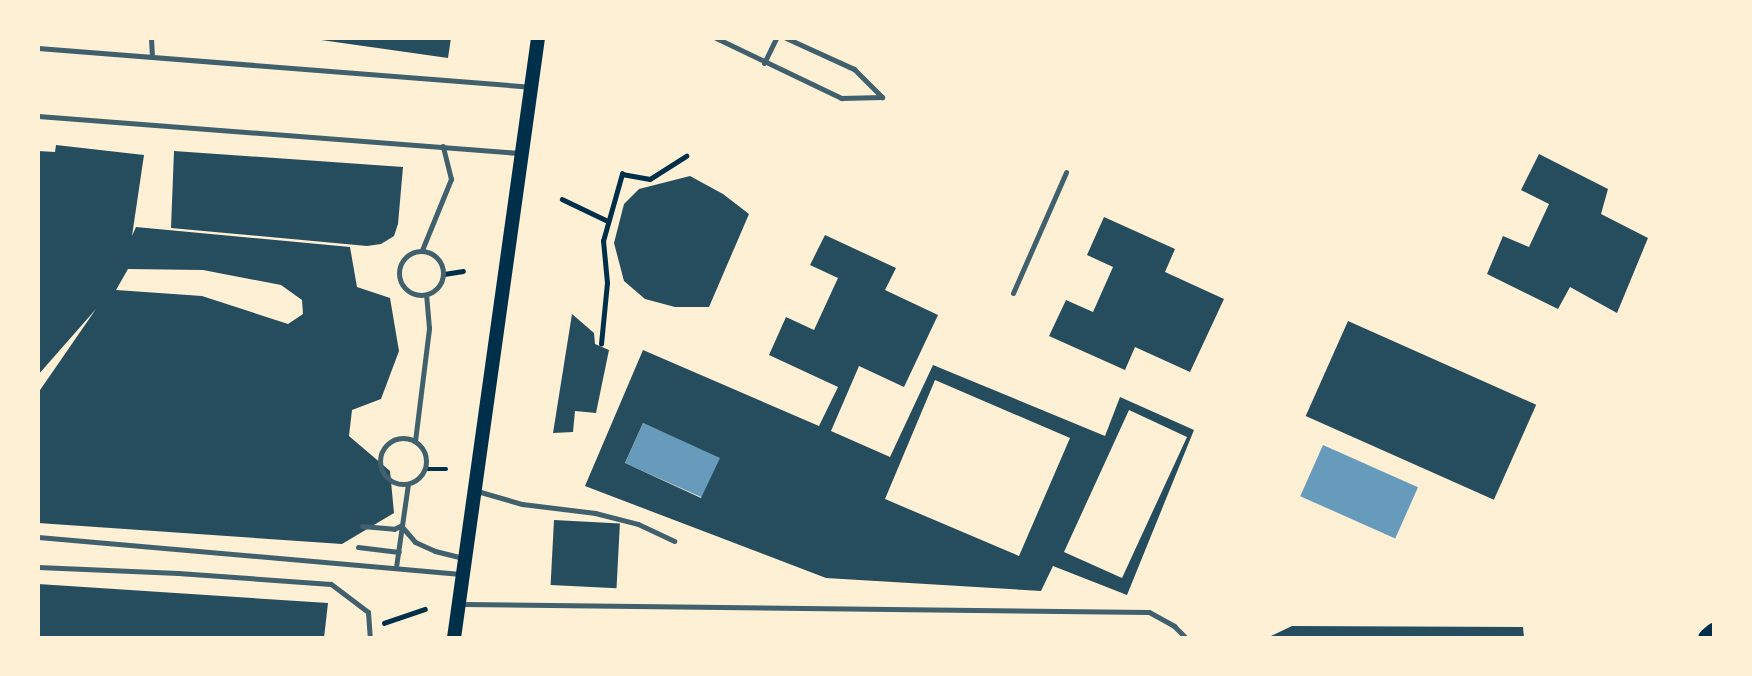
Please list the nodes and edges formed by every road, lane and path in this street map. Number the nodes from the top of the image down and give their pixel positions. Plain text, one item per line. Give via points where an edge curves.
1 (151, 38) edge
2 (538, 38) edge
3 (716, 38) edge
4 (735, 38) edge
5 (776, 38) edge
6 (786, 38) edge
7 (731, 46) junction
8 (38, 48) edge
9 (152, 56) junction
10 (764, 63) junction
11 (532, 87) junction
12 (38, 116) edge
13 (443, 146) junction
14 (520, 153) junction
15 (686, 156) dead end
16 (1066, 172) dead end
17 (562, 199) dead end
18 (608, 221) junction
19 (422, 250) junction
20 (463, 271) dead end
21 (444, 274) junction
22 (1013, 293) dead end
23 (426, 295) junction
24 (601, 344) dead end
25 (415, 441) junction
26 (425, 469) junction
27 (446, 469) dead end
28 (408, 484) junction
29 (474, 491) junction
30 (402, 525) junction
31 (362, 526) dead end
32 (38, 537) edge
33 (674, 541) dead end
34 (358, 547) dead end
35 (398, 552) junction
36 (465, 558) junction
37 (396, 567) junction
38 (38, 568) edge
39 (463, 574) junction
40 (459, 604) junction
41 (425, 610) dead end
42 (369, 627) junction
43 (1713, 633) edge
44 (370, 638) edge
45 (454, 638) edge
46 (1186, 638) edge
47 (1708, 638) edge

1 - 9 lane
2 - 11 main road
3 - 7 lane
4 - 7 lane
5 - 10 lane
6 - 10 lane via 854,69 882,97 841,98
7 - 10 lane
8 - 9 lane
9 - 11 lane
11 - 14 main road
12 - 13 lane
13 - 14 lane
13 - 19 lane via 451,179
14 - 29 main road
15 - 18 path via 650,180 622,174
16 - 22 lane
17 - 18 path
18 - 24 path via 603,241 607,283
19 - 21 lane via 440,261
19 - 23 lane via 403,260 399,275 405,289
20 - 21 path
21 - 23 lane via 439,288
23 - 25 lane via 429,328
25 - 26 lane via 425,454
25 - 28 lane via 393,440 380,457 386,477
26 - 27 path
26 - 28 lane
28 - 30 lane
29 - 33 lane via 522,504 595,513 638,524
29 - 36 main road
30 - 31 lane via 394,529
30 - 35 lane
30 - 36 lane via 415,542
32 - 37 lane
34 - 35 lane
35 - 37 lane
36 - 39 main road
37 - 39 lane
38 - 42 lane via 331,584 368,612
39 - 40 main road
40 - 45 main road
40 - 46 lane via 1149,612
41 - 42 path
42 - 44 lane
43 - 47 highway

